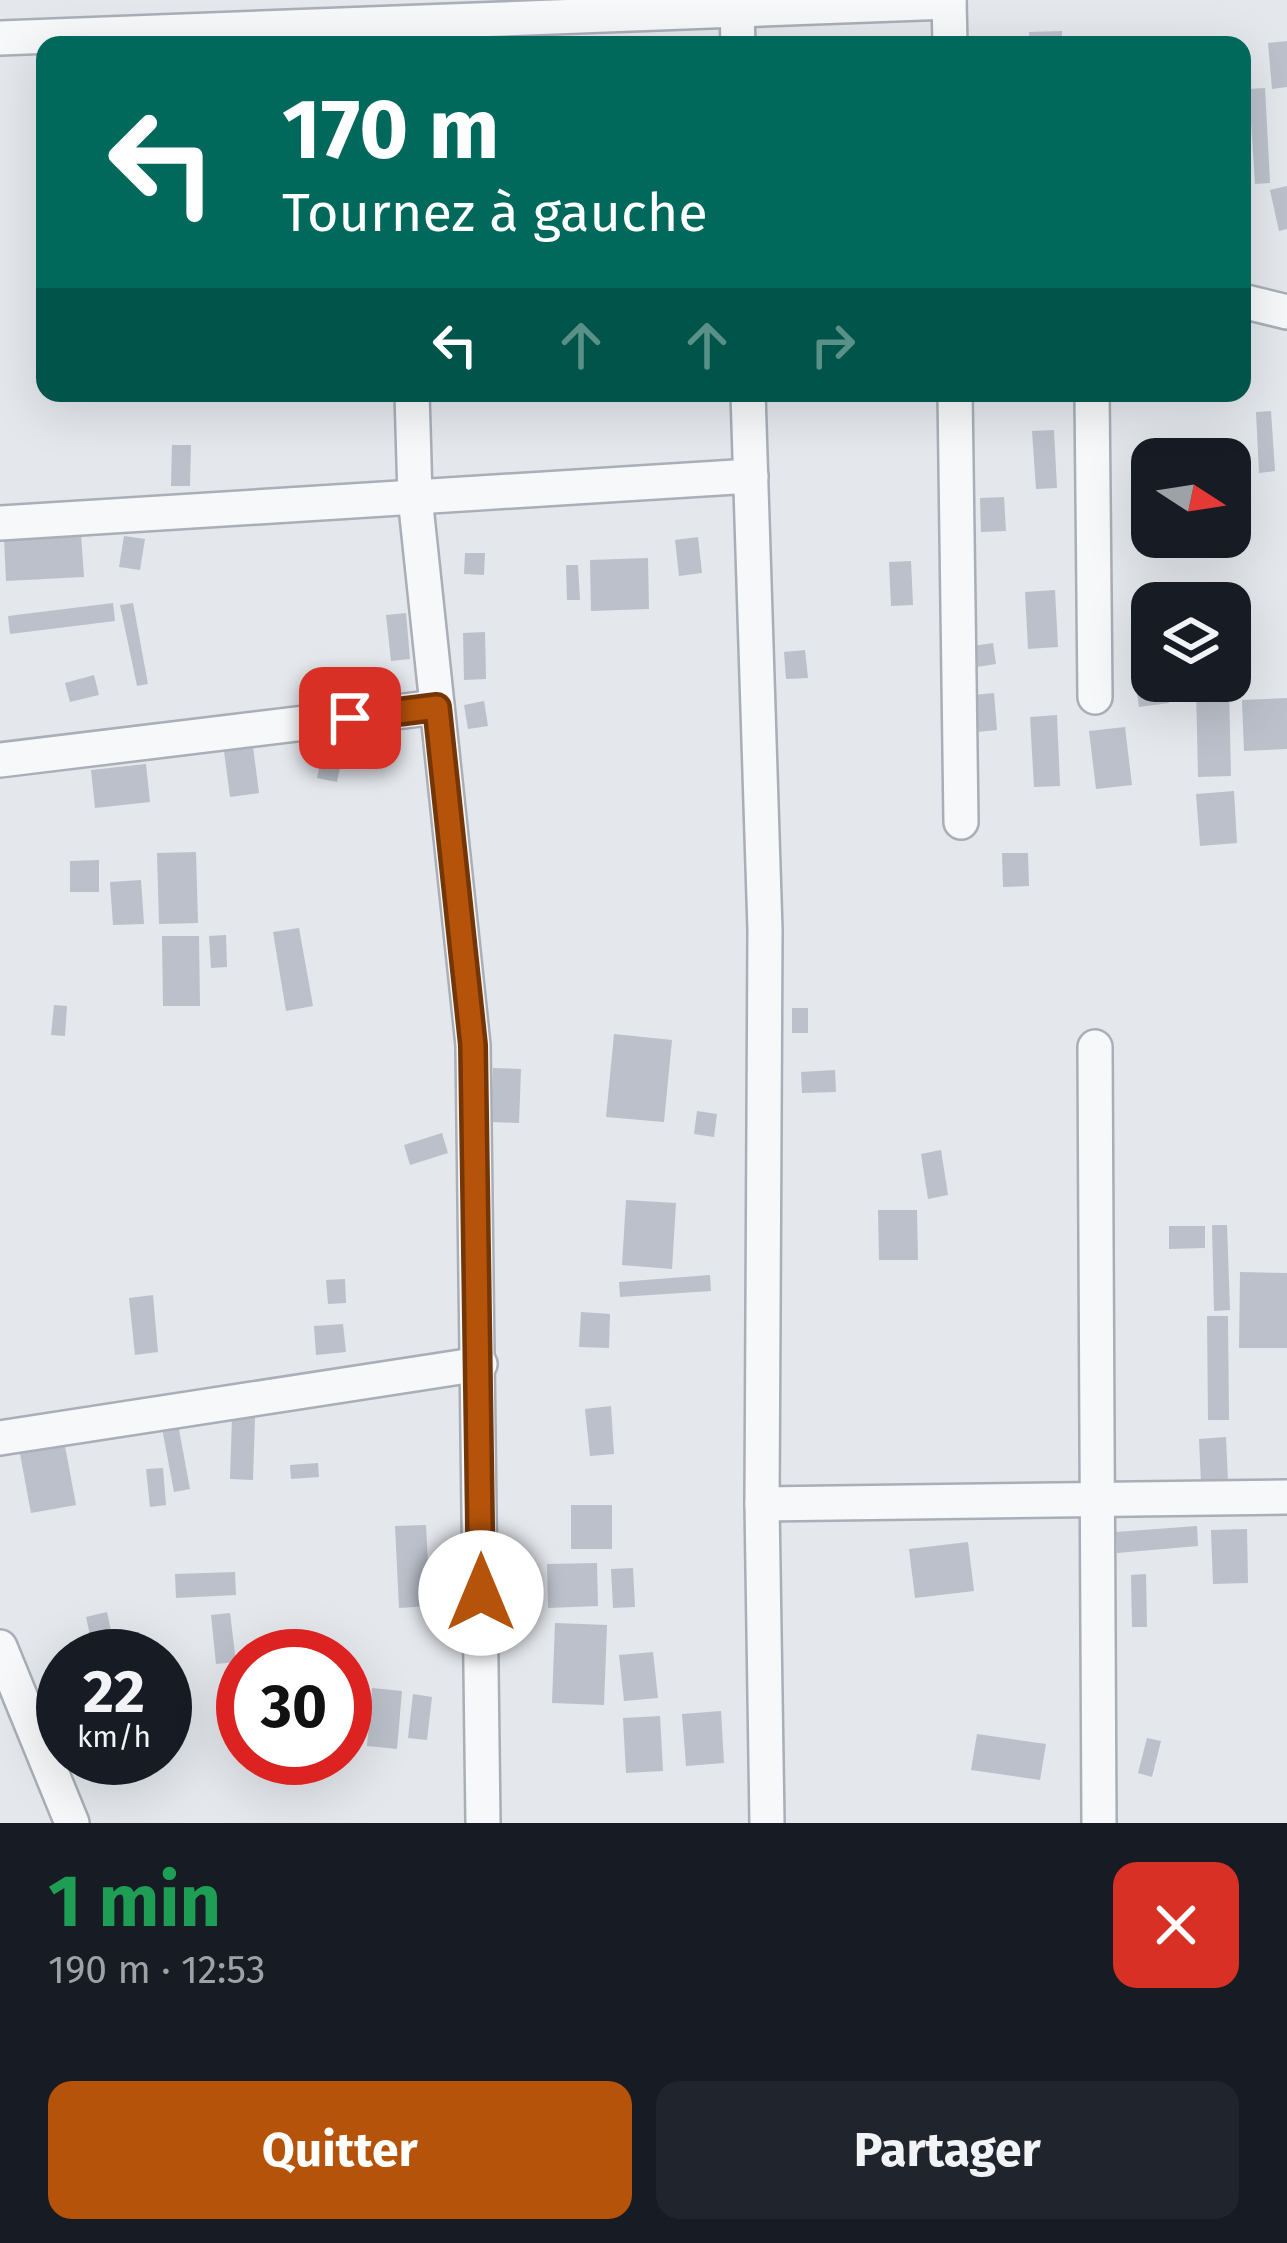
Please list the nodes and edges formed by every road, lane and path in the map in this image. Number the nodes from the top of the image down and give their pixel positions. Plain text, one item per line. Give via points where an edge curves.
1 (950, 1) edge
2 (737, 10) junction
3 (403, 23) edge
4 (54, 36) edge
5 (738, 36) edge
6 (950, 36) edge
7 (36, 37) edge
8 (0, 38) edge
9 (1251, 303) edge
10 (1287, 312) edge
11 (412, 402) edge
12 (748, 402) edge
13 (955, 402) edge
14 (1092, 402) edge
15 (751, 476) junction
16 (415, 497) junction
17 (0, 523) edge
18 (1095, 697) dead end
19 (437, 707) junction
20 (0, 760) edge
21 (961, 822) dead end
22 (1095, 1047) dead end
23 (480, 1364) junction
24 (0, 1438) edge
25 (1287, 1497) edge
26 (1097, 1499) junction
27 (762, 1504) junction
28 (0, 1647) edge
29 (72, 1823) edge
30 (483, 1823) edge
31 (767, 1823) edge
32 (1099, 1823) edge

1 - 2 street
1 - 6 street
2 - 3 street
2 - 5 street
3 - 4 street
7 - 8 street
9 - 10 street
11 - 16 street
12 - 15 street
13 - 21 street
14 - 18 street
15 - 16 street
15 - 27 street via 765,931
16 - 17 street
16 - 19 street
19 - 20 street
19 - 23 street via 473,1045
22 - 26 street
23 - 24 street
23 - 30 street
25 - 26 street
26 - 27 street
26 - 32 street
27 - 31 street
28 - 29 street

